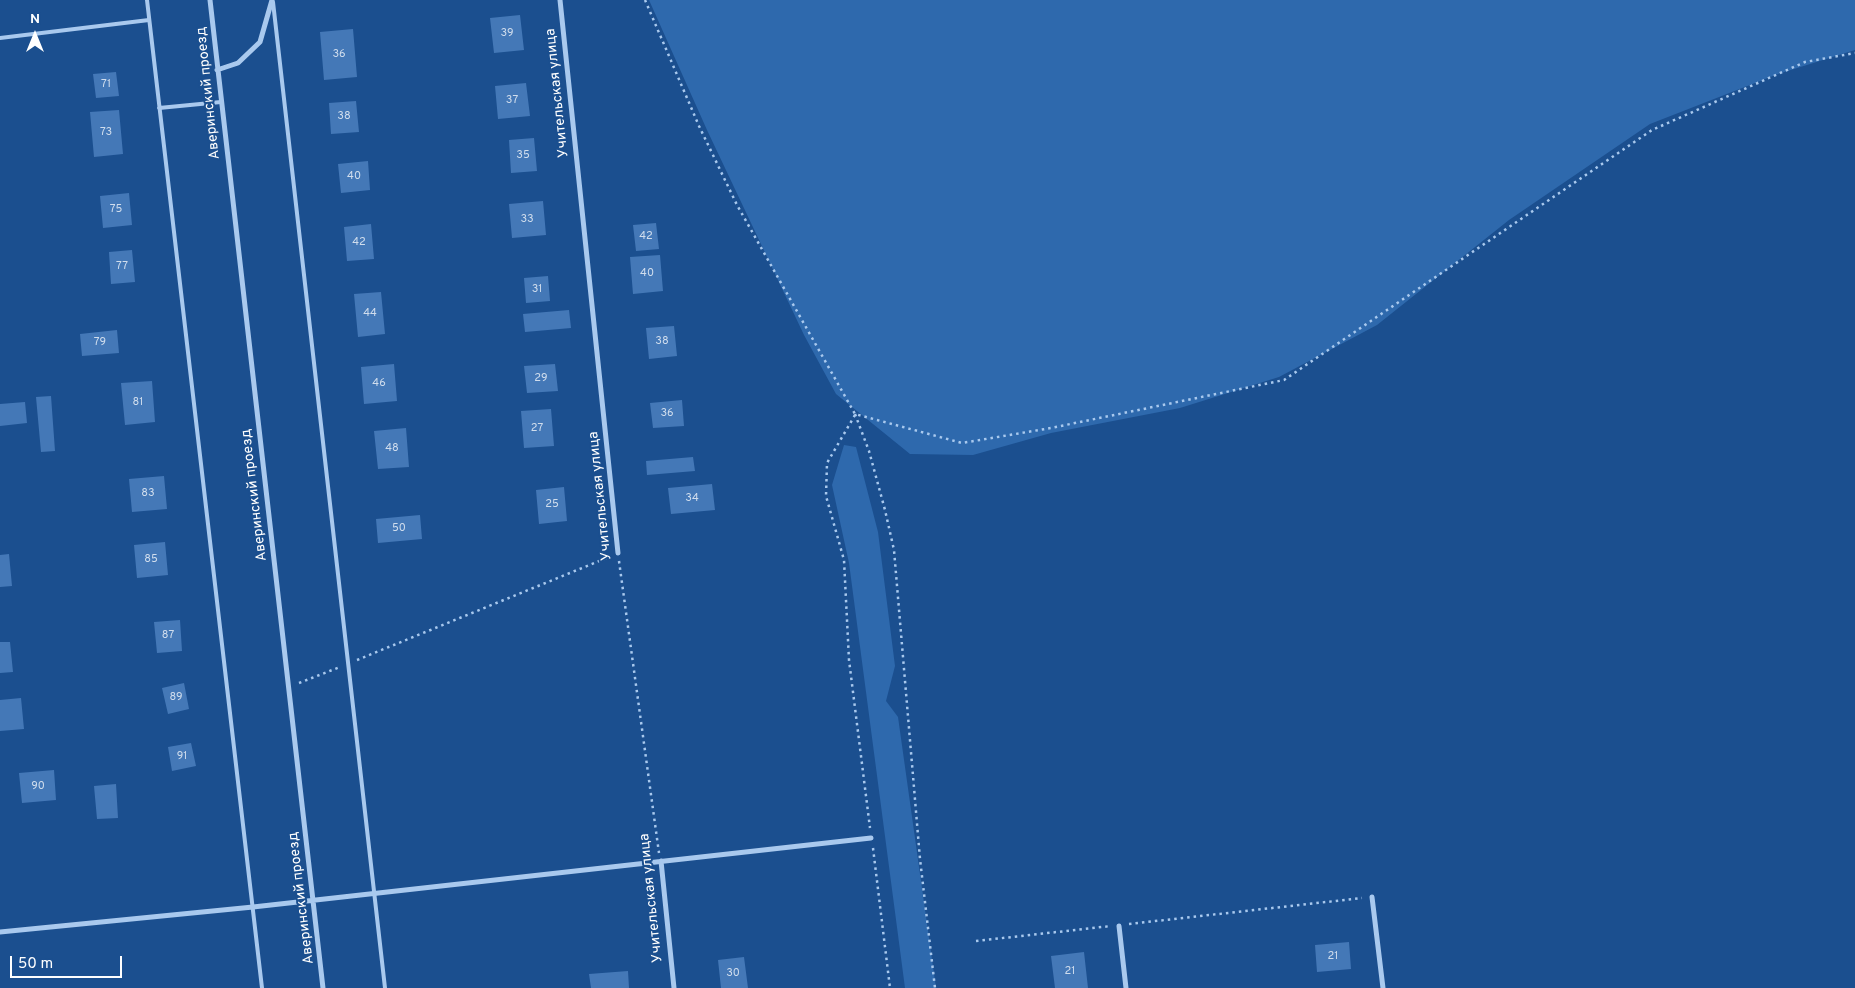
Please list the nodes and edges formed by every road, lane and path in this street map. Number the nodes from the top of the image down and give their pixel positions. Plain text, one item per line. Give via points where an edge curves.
1 (147, 0) edge
2 (210, 0) edge
3 (272, 0) edge
4 (560, 0) edge
5 (645, 0) edge
6 (149, 20) junction
7 (0, 38) edge
8 (1855, 53) edge
9 (217, 70) junction
10 (221, 102) junction
11 (159, 108) junction
12 (855, 414) junction
13 (618, 553) junction
14 (348, 663) junction
15 (289, 687) junction
16 (871, 838) junction
17 (660, 862) junction
18 (374, 894) junction
19 (1372, 897) joint
20 (314, 901) junction
21 (253, 908) junction
22 (1119, 926) junction
23 (0, 932) edge
24 (976, 941) dead end
25 (262, 988) edge
26 (323, 988) edge
27 (385, 988) edge
28 (674, 988) edge
29 (890, 988) edge
30 (935, 988) edge
31 (1126, 988) edge
32 (1383, 988) edge

1 - 6 lane
2 - 9 street, Аверинский проезд
3 - 9 street via 260,42 238,64
3 - 14 lane
4 - 13 street, Учительская улица
5 - 12 path via 737,205
6 - 7 lane
6 - 11 lane
8 - 12 path via 1804,62 1652,130 1284,380 962,443
9 - 10 street, Аверинский проезд
10 - 11 lane
10 - 15 street, Аверинский проезд
11 - 21 lane
12 - 16 path via 827,463 826,496 844,560 849,660
12 - 30 path via 869,451 894,550 920,859
13 - 14 path
13 - 17 path, Учительская улица
14 - 15 path
14 - 18 lane
15 - 20 street, Аверинский проезд
16 - 17 street
16 - 29 path
17 - 18 street
17 - 28 street, Учительская улица
18 - 20 street
18 - 27 lane
19 - 22 path
19 - 32 street
20 - 21 street
20 - 26 street, Аверинский проезд
21 - 23 street
21 - 25 lane
22 - 24 path
22 - 31 street

